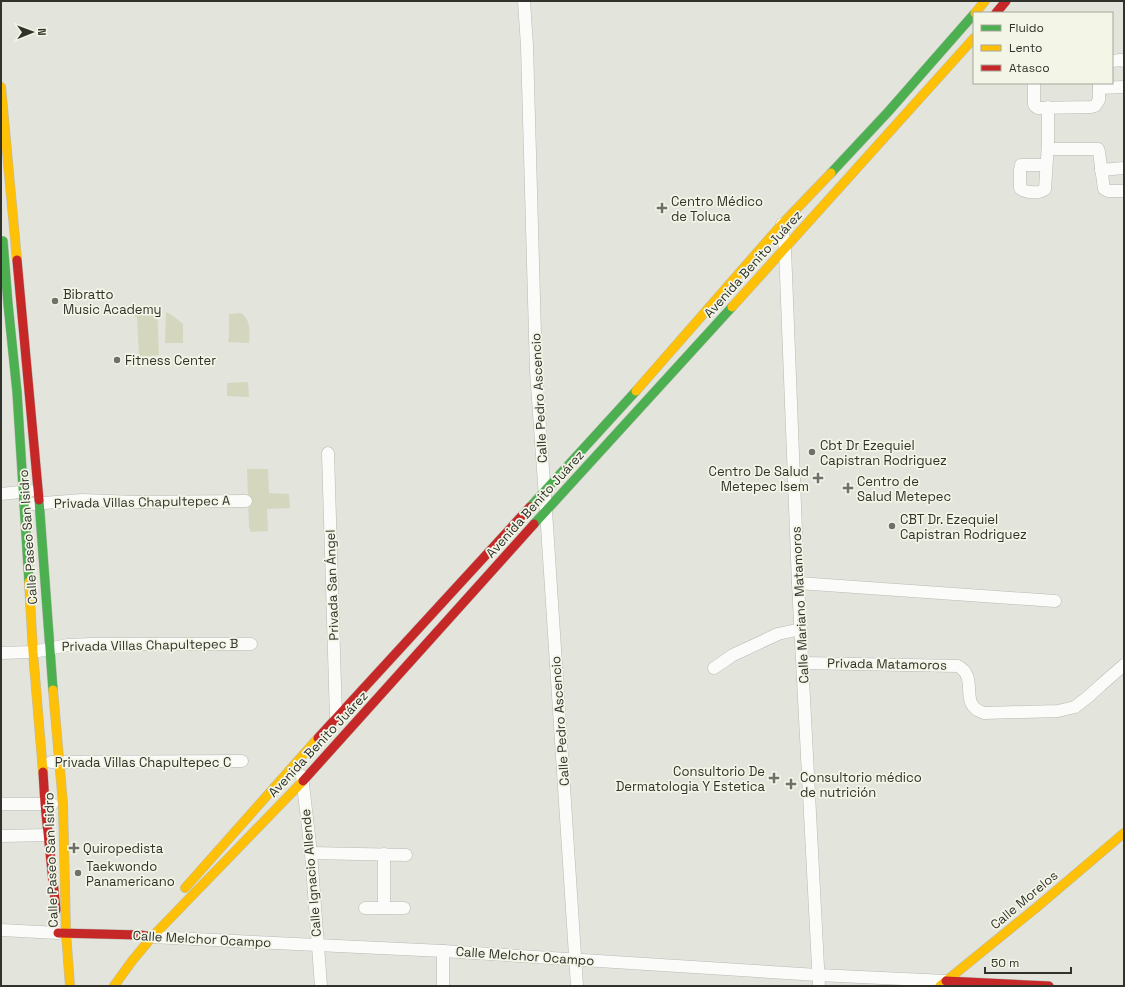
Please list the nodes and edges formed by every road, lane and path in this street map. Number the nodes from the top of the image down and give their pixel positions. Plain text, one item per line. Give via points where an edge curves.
1 (524, 1) edge
2 (985, 1) edge
3 (1006, 1) edge
4 (975, 12) edge
5 (997, 12) edge
6 (973, 14) edge
7 (973, 39) edge
8 (1113, 61) edge
9 (1124, 61) edge
10 (1034, 84) edge
11 (1099, 86) edge
12 (1, 87) edge
13 (1124, 87) edge
14 (1048, 107) junction
15 (1048, 149) junction
16 (1046, 165) dead end
17 (1124, 168) edge
18 (1101, 170) junction
19 (1124, 191) edge
20 (782, 224) junction
21 (3, 235) dead end
22 (785, 249) junction
23 (328, 453) dead end
24 (38, 490) junction
25 (544, 491) junction
26 (1, 494) edge
27 (24, 498) junction
28 (246, 501) dead end
29 (39, 503) junction
30 (546, 511) junction
31 (44, 578) junction
32 (29, 579) junction
33 (798, 583) junction
34 (1055, 601) dead end
35 (801, 629) junction
36 (250, 644) dead end
37 (50, 648) junction
38 (33, 652) junction
39 (1, 653) edge
40 (803, 662) junction
41 (1124, 664) edge
42 (714, 668) dead end
43 (336, 718) junction
44 (300, 760) junction
45 (242, 761) dead end
46 (43, 762) junction
47 (59, 762) junction
48 (303, 781) junction
49 (1, 804) edge
50 (45, 804) junction
51 (63, 804) junction
52 (1124, 833) edge
53 (48, 835) junction
54 (1, 836) edge
55 (312, 853) junction
56 (384, 854) junction
57 (406, 855) dead end
58 (365, 908) dead end
59 (384, 908) junction
60 (404, 908) dead end
61 (1, 930) edge
62 (62, 933) junction
63 (146, 936) junction
64 (317, 945) junction
65 (443, 951) junction
66 (576, 959) junction
67 (818, 981) edge
68 (943, 983) edge
69 (62, 986) edge
70 (70, 986) edge
71 (114, 986) edge
72 (321, 986) edge
73 (443, 986) edge
74 (577, 986) edge
75 (1049, 986) edge

1 - 25 street, Calle Pedro Ascencio via 536,371
2 - 4 main road, Avenida Benito Juárez
3 - 5 main road
6 - 20 main road, Avenida Benito Juárez via 888,112
7 - 22 main road, Avenida Benito Juárez
8 - 9 street
10 - 14 street via 1035,106
11 - 13 street
11 - 14 street via 1099,100 1095,106
12 - 24 main road, Calle Paseo San Isidro
14 - 15 street
15 - 16 street
15 - 18 street via 1098,149
17 - 18 street
18 - 19 street via 1104,189
20 - 22 street, Calle Mariano Matamoros
20 - 25 main road, Avenida Benito Juárez via 643,383
21 - 27 main road, Calle Paseo San Isidro
22 - 30 main road, Avenida Benito Juárez
22 - 33 street, Calle Mariano Matamoros
23 - 43 street, Privada San Ángel
24 - 27 street
24 - 29 main road, Calle Paseo San Isidro
25 - 30 street, Calle Pedro Ascencio
25 - 43 main road, Avenida Benito Juárez
26 - 27 street
27 - 29 street, Privada Villas Chapultepec A
27 - 32 main road, Calle Paseo San Isidro
28 - 29 street, Privada Villas Chapultepec A via 82,500
29 - 31 main road, Calle Paseo San Isidro
30 - 48 main road, Avenida Benito Juárez
30 - 66 street, Calle Pedro Ascencio
31 - 32 main road
31 - 37 main road, Calle Paseo San Isidro
32 - 38 main road, Calle Paseo San Isidro
33 - 34 street
33 - 35 street, Calle Mariano Matamoros
35 - 40 street, Calle Mariano Matamoros
35 - 42 street via 778,634 733,654
36 - 37 street, Privada Villas Chapultepec B via 92,644
37 - 38 street, Privada Villas Chapultepec B
37 - 47 main road, Calle Paseo San Isidro
38 - 39 street, Privada Villas Chapultepec B
38 - 46 main road, Calle Paseo San Isidro
40 - 41 street, Privada Matamoros via 958,666 967,673 969,698 973,707 984,712 1058,711 1075,708
40 - 67 street, Calle Mariano Matamoros
43 - 44 main road, Avenida Benito Juárez
44 - 48 street, Calle Ignacio Allende
44 - 63 main road, Avenida Benito Juárez via 211,858
45 - 47 street, Privada Villas Chapultepec C
46 - 47 street, Privada Villas Chapultepec C
46 - 50 main road, Calle Paseo San Isidro
47 - 51 main road, Calle Paseo San Isidro
48 - 55 street, Calle Ignacio Allende
48 - 63 main road, Avenida Benito Juárez
49 - 50 street
50 - 51 street
50 - 53 main road, Calle Paseo San Isidro
51 - 62 main road, Calle Paseo San Isidro
52 - 68 main road, Calle Morelos
53 - 54 street
53 - 62 main road, Calle Paseo San Isidro
55 - 56 street
55 - 64 street, Calle Ignacio Allende
56 - 57 street
56 - 59 street
58 - 59 street
59 - 60 street
61 - 62 street, Calle Melchor Ocampo
62 - 63 main road, Calle Melchor Ocampo
62 - 69 main road, Calle Paseo San Isidro
62 - 70 main road, Calle Paseo San Isidro
63 - 64 street, Calle Melchor Ocampo
63 - 71 main road, Avenida Benito Juárez
64 - 65 street, Calle Melchor Ocampo
64 - 72 street, Calle Ignacio Allende
65 - 66 street, Calle Melchor Ocampo
65 - 73 street
66 - 67 street, Calle Melchor Ocampo
66 - 74 street, Calle Pedro Ascencio
67 - 68 street, Calle Melchor Ocampo
68 - 75 main road, Calle Melchor Ocampo

